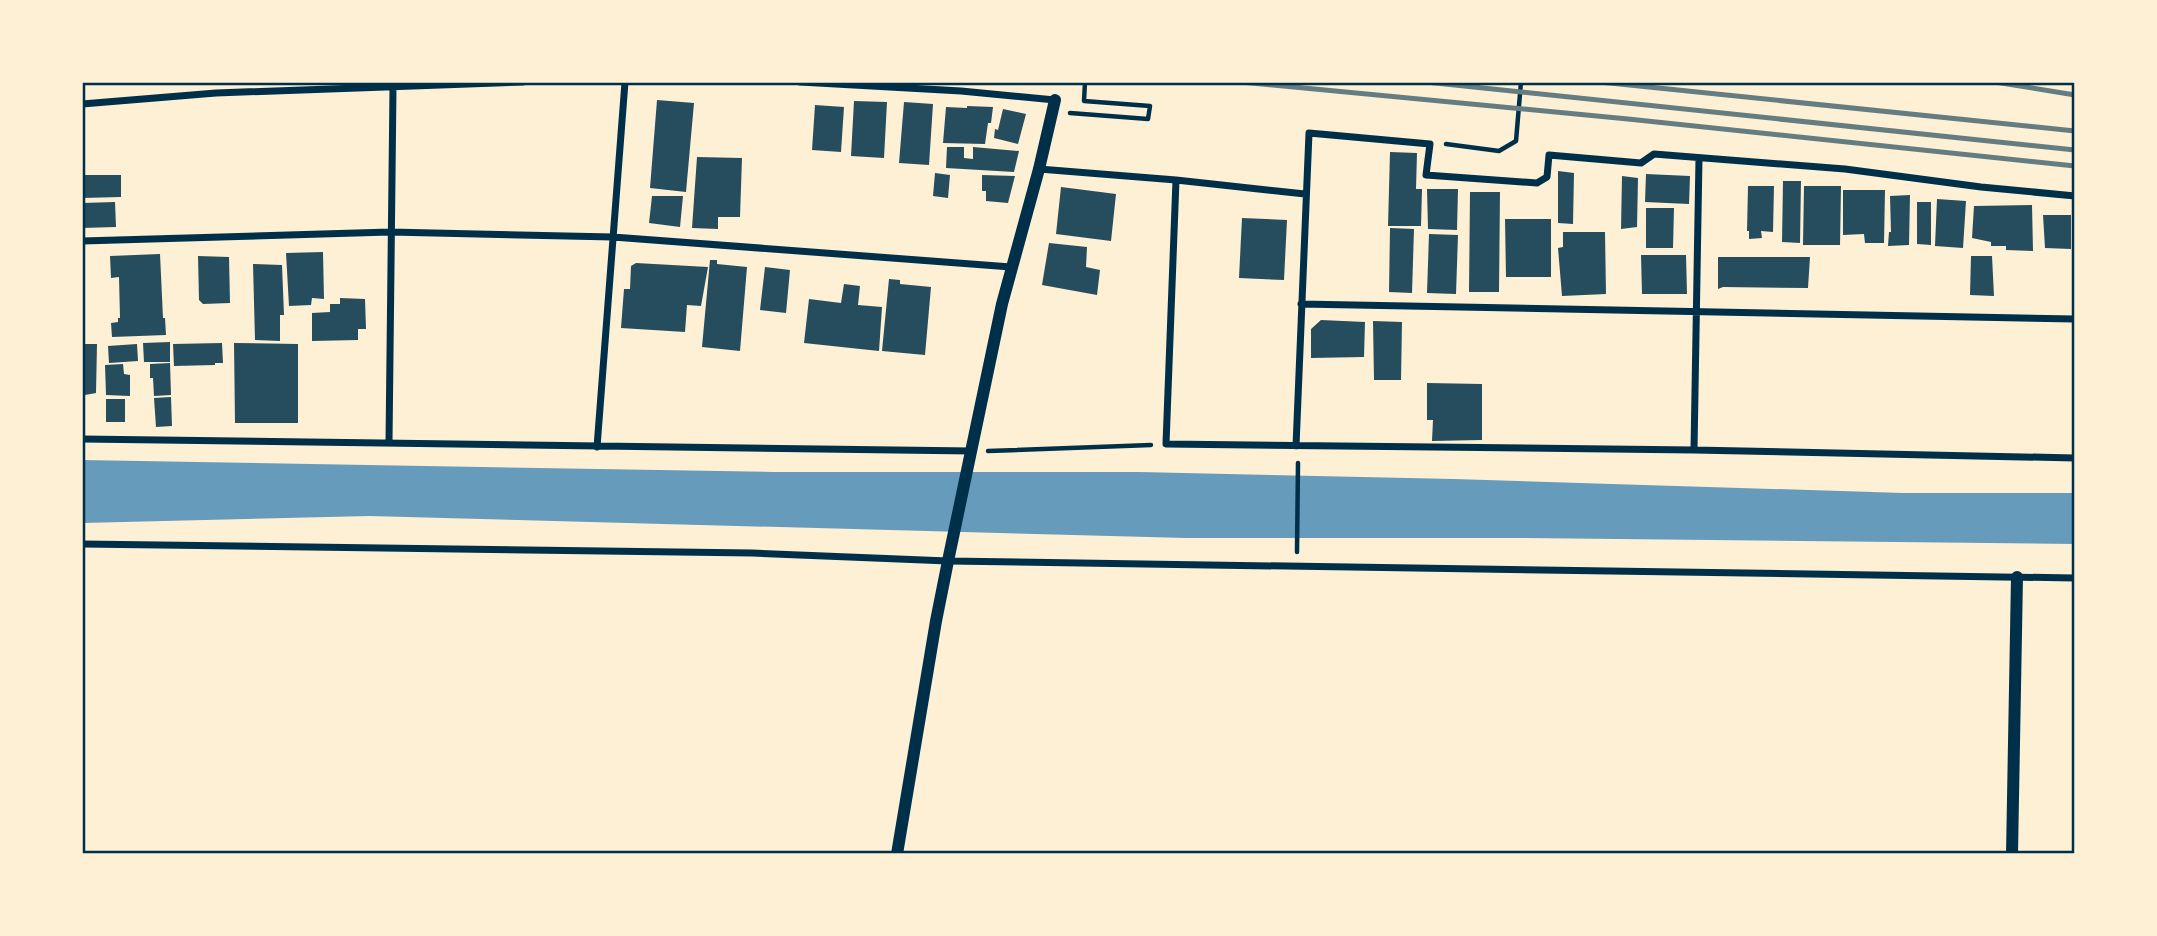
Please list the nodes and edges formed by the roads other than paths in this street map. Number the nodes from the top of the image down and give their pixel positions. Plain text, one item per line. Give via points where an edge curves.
1 (523, 82) edge
2 (625, 82) edge
3 (800, 82) edge
4 (393, 88) junction
5 (1055, 100) joint
6 (82, 104) edge
7 (1699, 158) junction
8 (1039, 169) junction
9 (1176, 180) junction
10 (1305, 194) junction
11 (2075, 196) edge
12 (390, 232) junction
13 (613, 237) junction
14 (82, 241) edge
15 (1011, 267) junction
16 (1301, 304) junction
17 (1696, 312) junction
18 (2075, 319) edge
19 (82, 439) edge
20 (389, 443) junction
21 (1296, 446) junction
22 (597, 447) junction
23 (1694, 450) junction
24 (972, 451) junction
25 (2075, 458) edge
26 (82, 544) edge
27 (948, 561) junction
28 (2017, 577) junction
29 (2075, 578) edge
30 (897, 854) edge
31 (2012, 854) edge

1 - 4 street
2 - 13 street
3 - 5 street
4 - 6 street via 216,93
4 - 12 street
5 - 8 street
7 - 10 street via 1654,154 1642,163 1549,155 1547,177 1537,183 1426,175 1430,144 1309,133
7 - 11 street via 1845,169
7 - 17 street
8 - 9 street
8 - 15 street
9 - 10 street
9 - 21 street via 1166,444
10 - 16 street
12 - 13 street
12 - 14 street
12 - 20 street
13 - 15 street
13 - 22 street
15 - 24 street
16 - 17 street
16 - 21 street
17 - 18 street
17 - 23 street
19 - 20 street
20 - 22 street
21 - 23 street
22 - 24 street
23 - 25 street
24 - 27 street
26 - 27 street via 752,553
27 - 28 street
27 - 30 street
28 - 29 street
28 - 31 street

